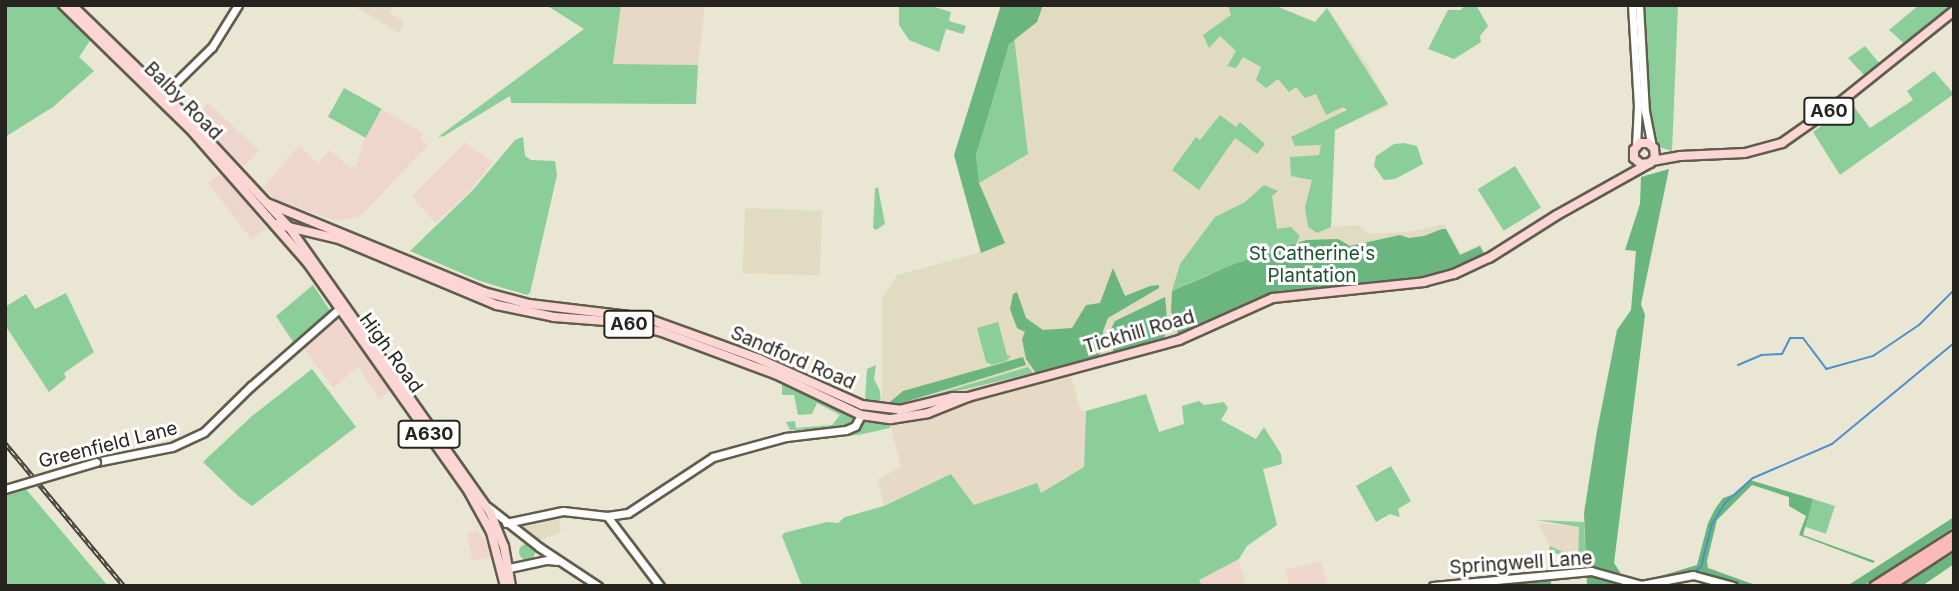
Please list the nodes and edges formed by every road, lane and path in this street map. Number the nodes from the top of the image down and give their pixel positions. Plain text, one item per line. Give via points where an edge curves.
1 (63, 5) edge
2 (72, 5) edge
3 (238, 5) edge
4 (1632, 5) edge
5 (1639, 5) edge
6 (1954, 11) edge
7 (160, 94) junction
8 (1636, 146) junction
9 (1653, 147) junction
10 (1680, 156) junction
11 (1635, 160) junction
12 (1651, 162) junction
13 (1626, 179) junction
14 (264, 205) junction
15 (312, 226) junction
16 (276, 227) junction
17 (289, 227) junction
18 (301, 243) junction
19 (307, 262) junction
20 (442, 274) junction
21 (464, 294) junction
22 (344, 308) junction
23 (638, 321) junction
24 (688, 337) junction
25 (968, 397) junction
26 (862, 405) junction
27 (861, 415) junction
28 (468, 480) junction
29 (5, 489) edge
30 (609, 516) junction
31 (486, 521) junction
32 (522, 521) junction
33 (501, 525) junction
34 (518, 533) junction
35 (1954, 535) edge
36 (1954, 544) edge
37 (539, 547) junction
38 (543, 561) junction
39 (504, 562) junction
40 (561, 563) junction
41 (505, 586) edge
42 (511, 586) edge
43 (598, 586) edge
44 (660, 586) edge
45 (1433, 586) edge
46 (1733, 586) edge
47 (1874, 586) edge
48 (1888, 586) edge

1 - 7 main road, Balby Road / A630
2 - 7 main road, Balby Road / A630
3 - 7 street via 216,42
4 - 8 street
5 - 9 street via 1645,111
6 - 10 main road, A60 via 1839,103 1782,142 1745,153
7 - 14 main road, Balby Road / A630
8 - 9 main road via 1644,142
8 - 11 main road
9 - 10 main road via 1661,154
9 - 12 main road
10 - 12 main road
11 - 12 main road
11 - 13 main road
12 - 13 main road, Tickhill Road
13 - 25 main road, Tickhill Road / A60 via 1454,274 1424,282 1273,298 1194,335
14 - 15 main road, Sandford Road / A60
14 - 16 main road, Balby Road / A630
14 - 17 main road, High Road / A630
15 - 17 main road, A630
15 - 18 main road via 302,234
15 - 20 main road, Sandford Road / A60
15 - 21 main road, Sandford Road / A60
16 - 17 main road, A630
16 - 19 main road, High Road / A630
17 - 18 main road, High Road / A630
17 - 19 main road
18 - 22 main road, High Road / A630
19 - 22 main road, High Road / A630
20 - 21 main road, A60 via 462,287
20 - 23 main road, Sandford Road / A60 via 516,302
21 - 23 main road, Sandford Road / A60 via 526,313
22 - 28 main road, High Road / A630
22 - 29 street, Greenfield Lane, bridge via 204,432 172,447 96,462
22 - 31 main road, High Road / A630
23 - 24 main road, Sandford Road / A60
24 - 26 main road, Sandford Road / A60
24 - 27 main road, Sandford Road / A60
25 - 26 main road, Tickhill Road / A60 via 900,410
25 - 27 main road, Tickhill Road / A60 via 956,405 905,419
26 - 27 main road, Sandford Road
27 - 30 street via 855,426 846,430 786,437 713,457 638,508
28 - 31 main road, A630 via 487,514
28 - 33 main road, A630
30 - 32 street via 568,511
30 - 44 street
31 - 39 main road, A630
32 - 33 street
32 - 34 street
33 - 34 street
33 - 39 main road
33 - 39 main road, A630
34 - 37 street
35 - 47 highway
36 - 48 highway
37 - 38 street
37 - 40 street
38 - 39 street
38 - 40 street
39 - 41 main road, A630
39 - 42 main road, A630
40 - 43 street
45 - 46 street, Springwell Lane via 1591,571 1641,585 1693,575

